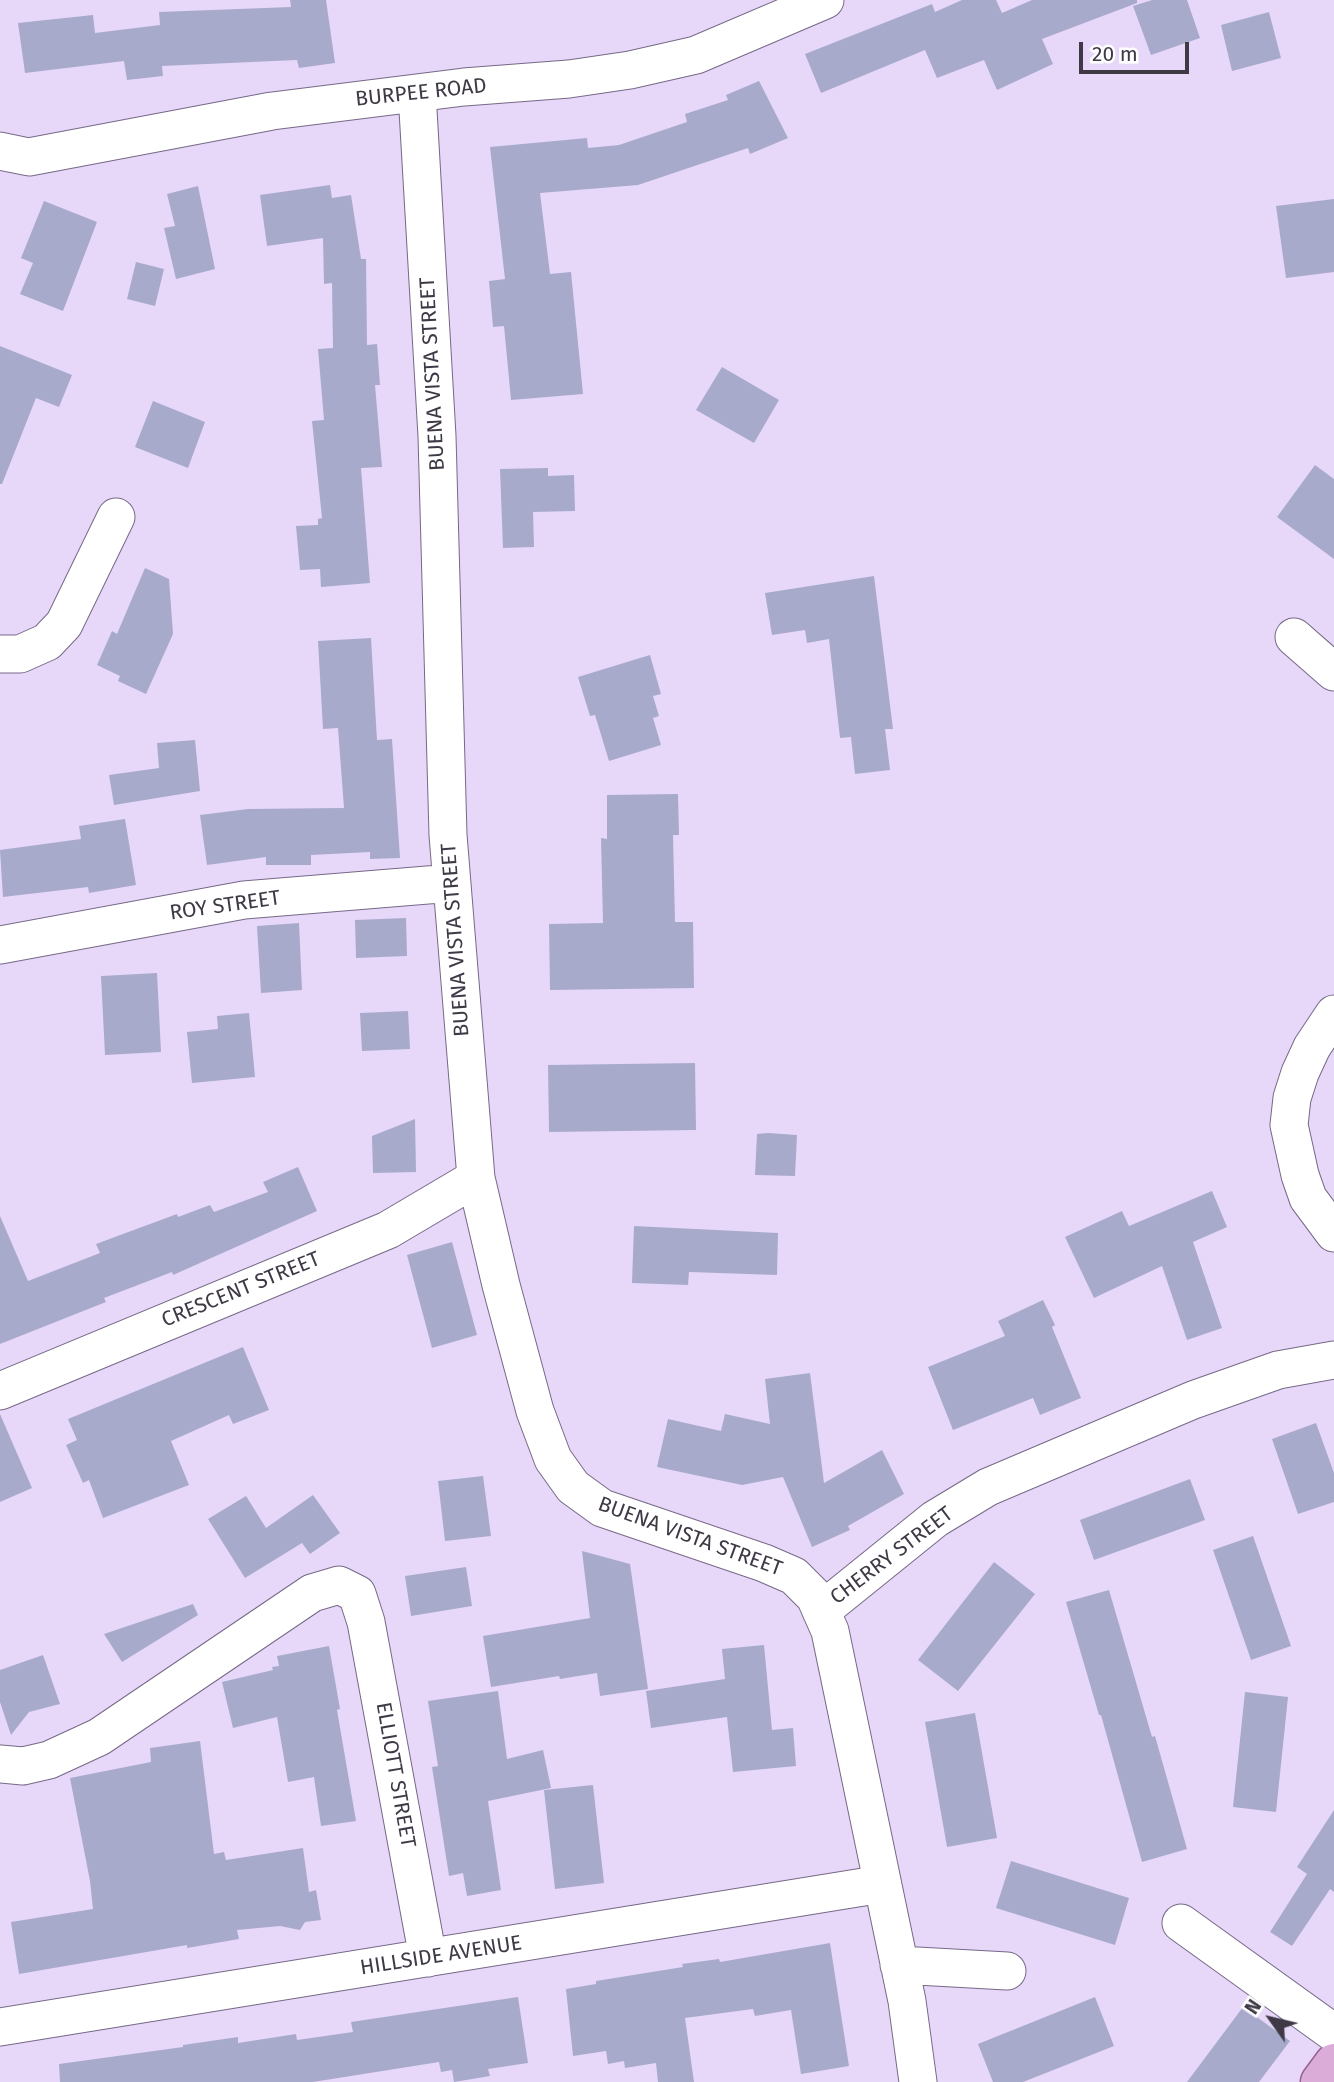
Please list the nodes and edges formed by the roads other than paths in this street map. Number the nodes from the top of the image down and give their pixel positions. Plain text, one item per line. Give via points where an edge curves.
1 (825, 0) edge
2 (417, 93) junction
3 (3, 161) edge
4 (116, 517) dead end
5 (1294, 637) dead end
6 (0, 654) edge
7 (1334, 671) edge
8 (452, 883) junction
9 (0, 945) edge
10 (1334, 1014) edge
11 (476, 1178) junction
12 (1334, 1233) edge
13 (1334, 1360) edge
14 (0, 1391) edge
15 (821, 1611) junction
16 (0, 1764) edge
17 (882, 1884) junction
18 (1181, 1923) dead end
19 (428, 1958) junction
20 (899, 1965) junction
21 (1007, 1971) dead end
22 (0, 2027) edge
23 (1334, 2033) edge
24 (1334, 2063) edge
25 (918, 2082) edge
26 (1320, 2082) edge

1 - 2 street, BURPEE ROAD via 696,55 569,79
2 - 3 street, BURPEE ROAD via 272,111
2 - 8 street, BUENA VISTA STREET via 437,436
4 - 6 street via 64,624 47,642 20,654
5 - 7 street
8 - 9 street, ROY STREET via 244,900
8 - 11 street, BUENA VISTA STREET
10 - 12 street via 1300,1073 1289,1125 1308,1198
11 - 14 street, CRESCENT STREET via 388,1230
11 - 15 street, BUENA VISTA STREET via 536,1411 553,1459 573,1487 601,1508 794,1576 815,1597
13 - 15 street, CHERRY STREET via 1278,1370 1193,1400 988,1487 935,1519
15 - 17 street, CHERRY STREET via 830,1631
16 - 19 street, ELLIOTT STREET via 23,1766 49,1760 99,1737 312,1592 339,1585 357,1594 372,1654
17 - 19 street, HILLSIDE AVENUE
17 - 20 street, CHERRY STREET
18 - 23 street
19 - 22 street, HILLSIDE AVENUE
20 - 21 street
20 - 25 street, CHERRY STREET
24 - 26 main road

